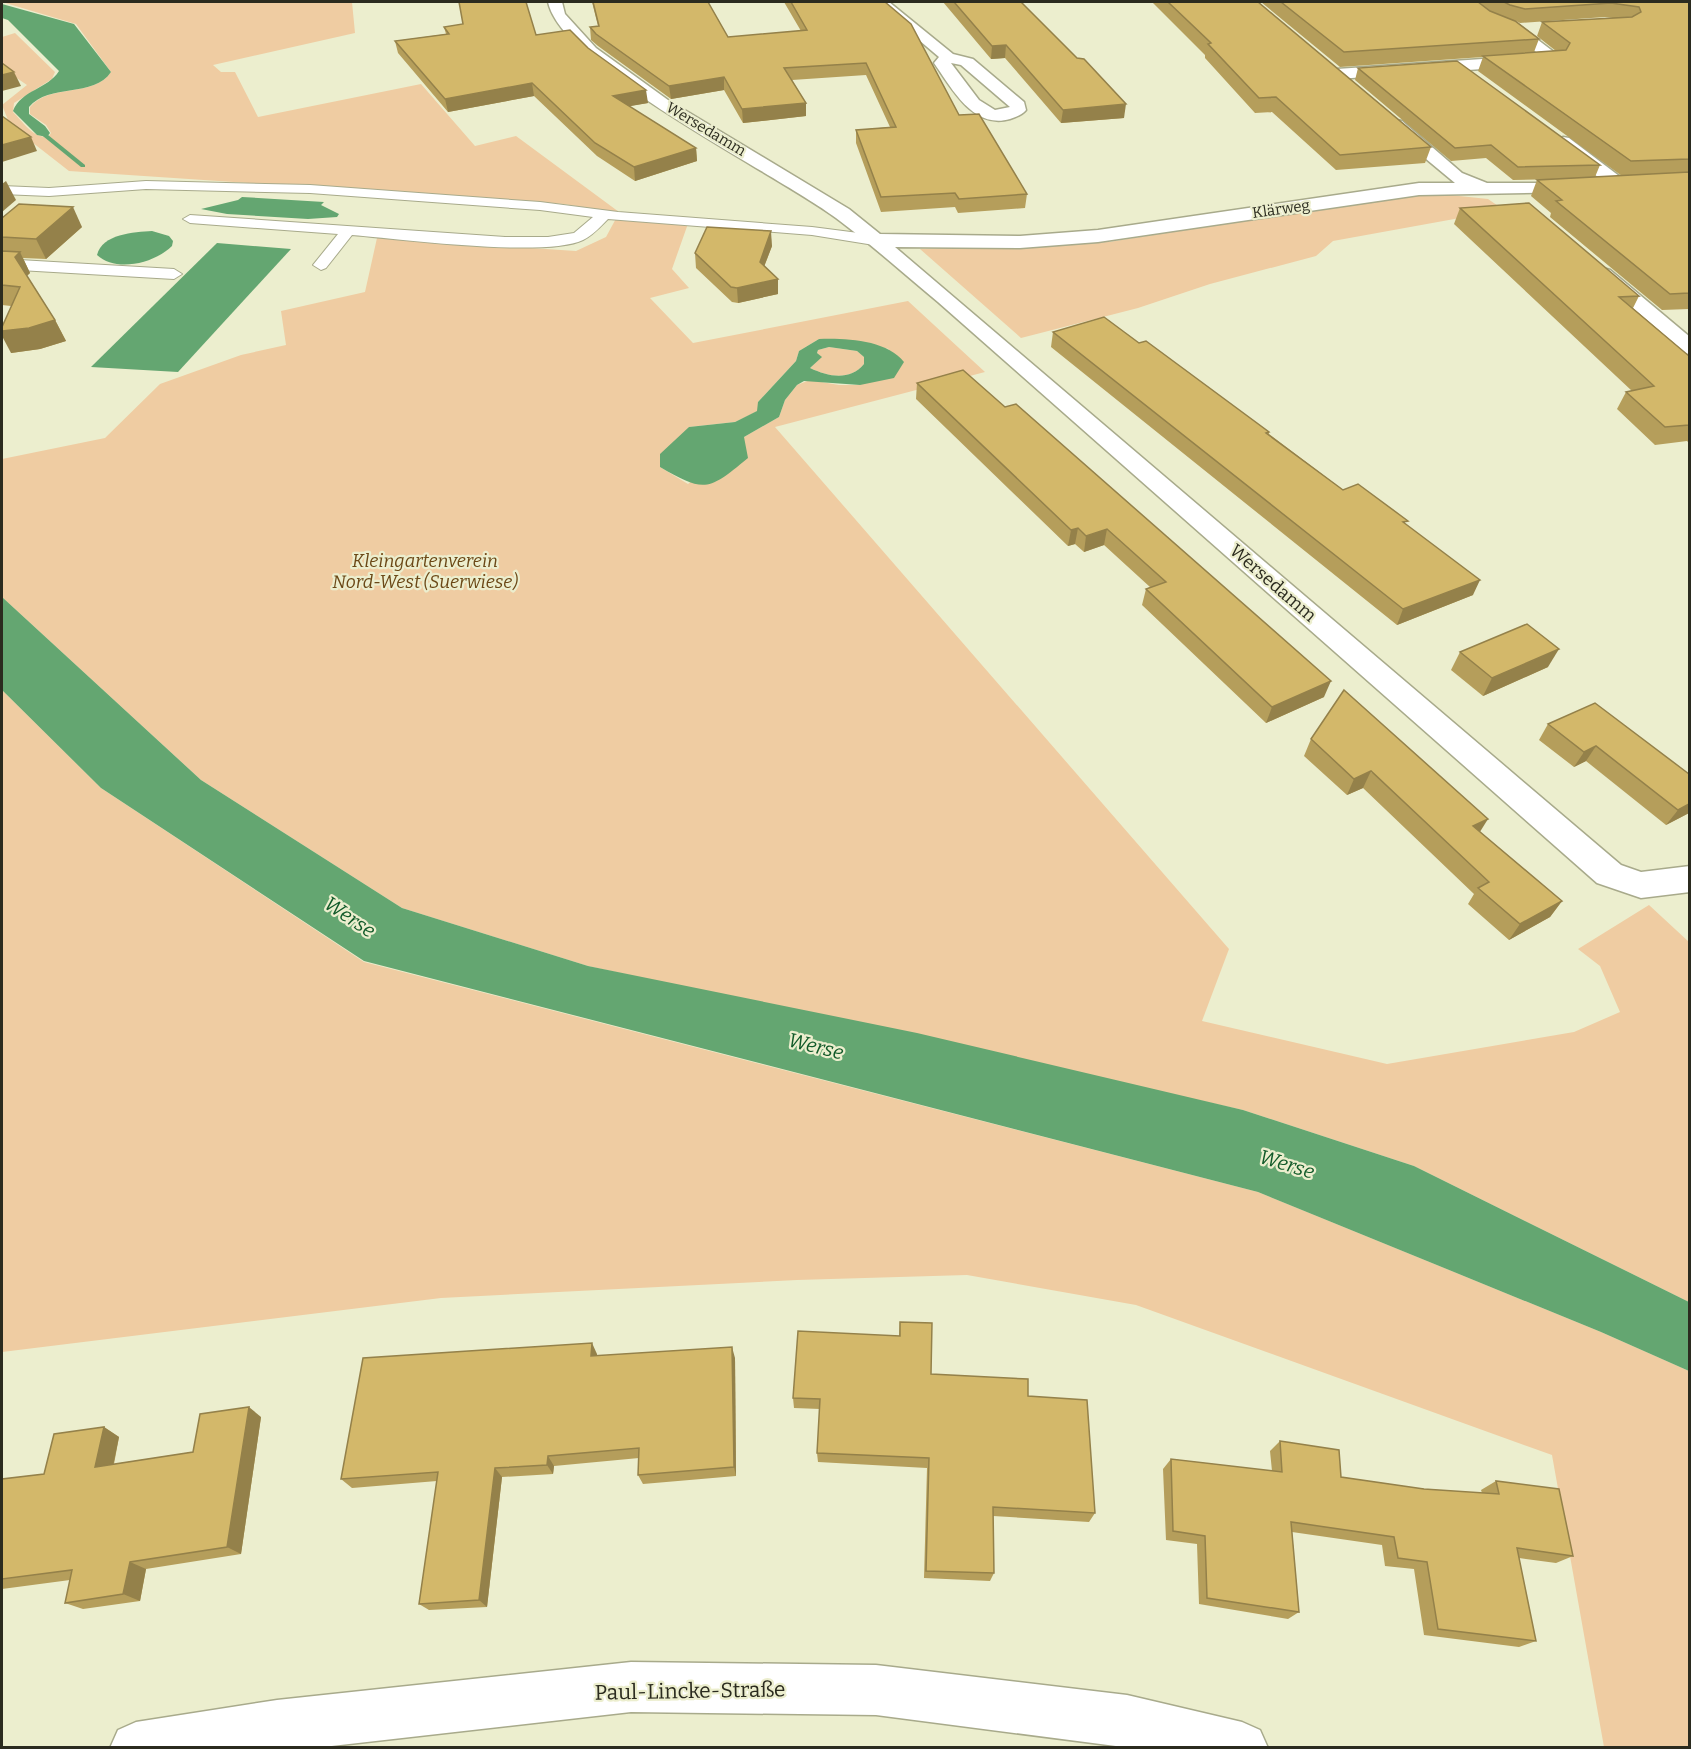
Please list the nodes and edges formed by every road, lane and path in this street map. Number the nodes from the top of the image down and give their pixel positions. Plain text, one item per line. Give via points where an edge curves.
1 (555, 2) edge
2 (881, 2) edge
3 (1468, 2) edge
4 (1539, 29) edge
5 (1516, 30) junction
6 (948, 57) dead end
7 (1459, 67) junction
8 (1479, 81) edge
9 (1354, 89) edge
10 (1380, 111) edge
11 (1545, 129) edge
12 (1644, 184) edge
13 (1621, 186) junction
14 (1480, 187) junction
15 (2, 190) edge
16 (50, 192) junction
17 (1520, 205) edge
18 (37, 206) edge
19 (612, 215) junction
20 (190, 219) dead end
21 (348, 231) junction
22 (874, 240) junction
23 (2, 264) edge
24 (1590, 264) edge
25 (321, 265) dead end
26 (174, 274) dead end
27 (1688, 346) edge
28 (1689, 879) edge
29 (136, 1748) edge
30 (1242, 1748) edge

1 - 22 street, Wersedamm via 558,15 591,51 662,103 842,213
2 - 6 street
3 - 5 street via 1492,20
4 - 5 street
5 - 7 street via 1555,59
7 - 8 street
7 - 9 street via 1333,71
10 - 14 street via 1456,177
11 - 13 street
12 - 13 street, Klärweg
13 - 14 street, Klärweg
14 - 17 street via 1512,197
14 - 22 street, Klärweg via 1419,189 1098,236 1020,242
15 - 16 lane
16 - 18 lane
16 - 19 lane via 146,184 310,189
19 - 21 lane via 579,237 548,242
19 - 22 lane via 812,231
20 - 21 lane
21 - 25 lane
22 - 28 street, Wersedamm via 1609,874 1641,885
23 - 26 lane
24 - 27 street
29 - 30 street, Paul-Lincke-Straße via 277,1726 631,1687 876,1690 1127,1721

